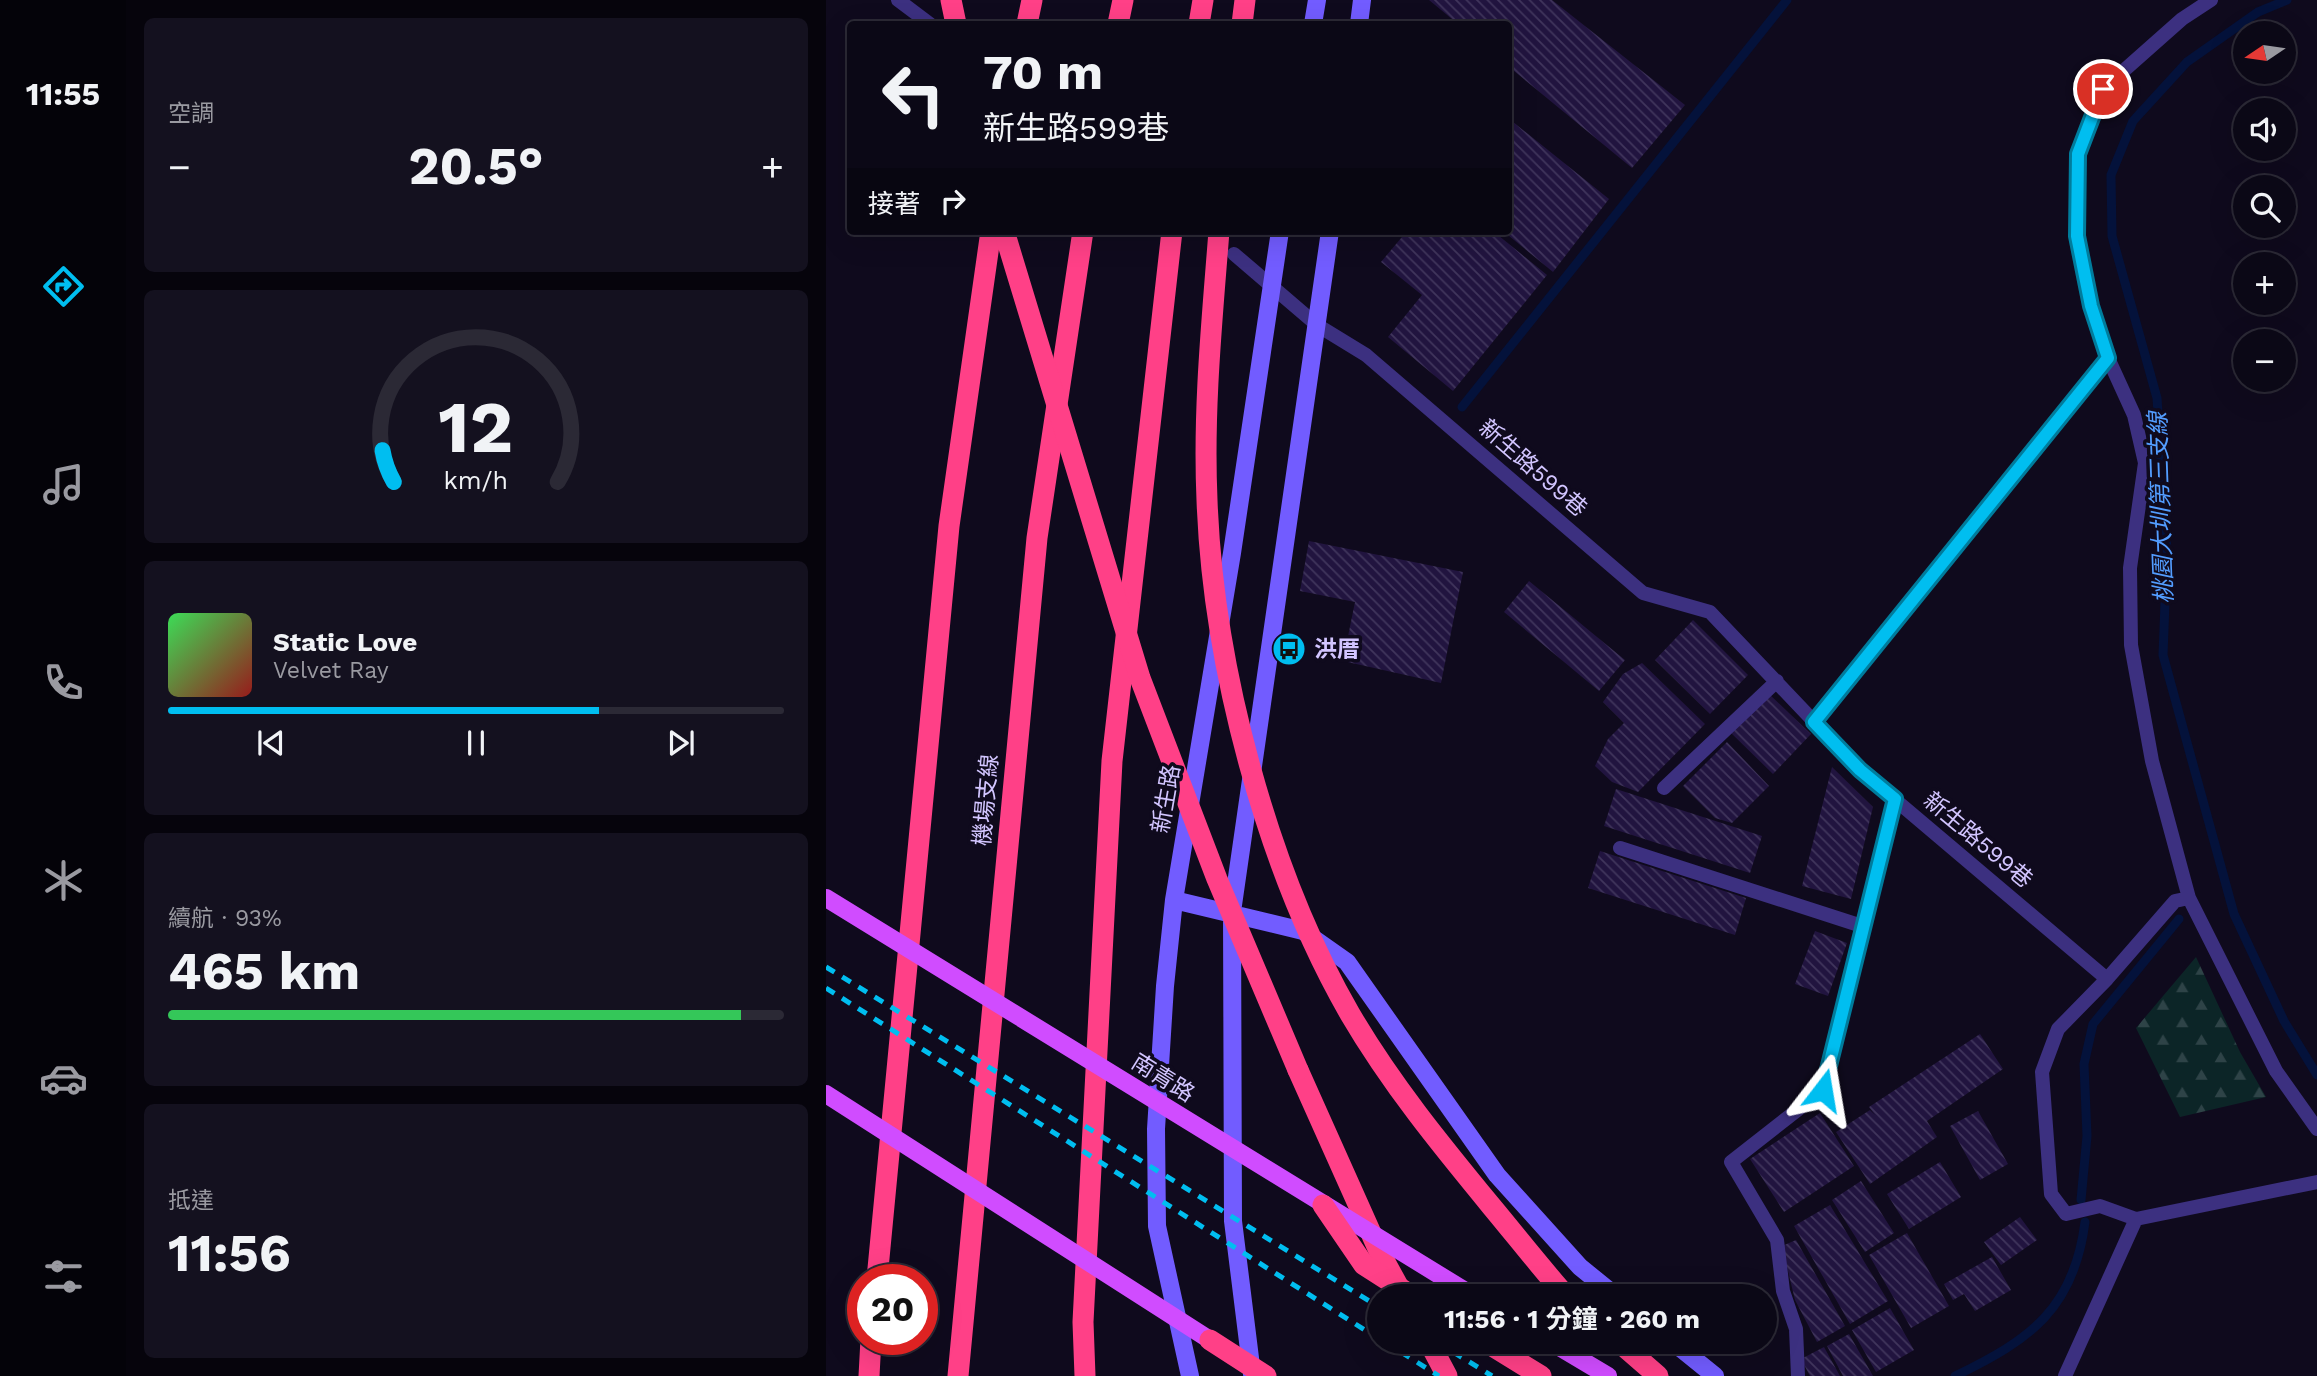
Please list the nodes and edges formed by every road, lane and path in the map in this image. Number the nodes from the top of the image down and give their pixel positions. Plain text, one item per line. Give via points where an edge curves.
1 (898, 0) edge
2 (951, 0) edge
3 (1032, 0) edge
4 (1123, 0) edge
5 (1203, 0) edge
6 (1245, 0) edge
7 (1317, 0) edge
8 (1362, 0) edge
9 (2210, 0) edge
10 (926, 21) edge
11 (955, 21) edge
12 (1028, 21) edge
13 (1119, 21) edge
14 (1200, 21) edge
15 (1242, 21) edge
16 (1314, 21) edge
17 (1359, 21) edge
18 (990, 235) edge
19 (1005, 235) edge
20 (1082, 235) edge
21 (1172, 235) edge
22 (1219, 235) edge
23 (1279, 235) edge
24 (1329, 235) edge
25 (1234, 254) dead end
26 (1272, 285) junction
27 (1317, 325) junction
28 (2108, 358) junction
29 (1777, 681) junction
30 (1814, 722) junction
31 (1664, 788) dead end
32 (1895, 799) junction
33 (1620, 848) dead end
34 (826, 898) edge
35 (2189, 898) junction
36 (1174, 900) junction
37 (1232, 912) junction
38 (1865, 927) junction
39 (2108, 979) junction
40 (826, 1094) edge
41 (2317, 1129) edge
42 (2317, 1182) edge
43 (1323, 1205) junction
44 (2136, 1219) junction
45 (878, 1264) edge
46 (1394, 1284) edge
47 (1397, 1284) edge
48 (1454, 1284) edge
49 (1556, 1284) edge
50 (1601, 1284) edge
51 (1210, 1340) joint
52 (1435, 1354) edge
53 (1505, 1354) edge
54 (1571, 1354) edge
55 (1633, 1354) edge
56 (1688, 1354) edge
57 (870, 1355) edge
58 (869, 1376) edge
59 (958, 1376) edge
60 (1085, 1376) edge
61 (1190, 1376) edge
62 (1252, 1376) edge
63 (1268, 1376) edge
64 (1447, 1376) edge
65 (1541, 1376) edge
66 (1608, 1376) edge
67 (1658, 1376) edge
68 (1715, 1376) edge
69 (1798, 1376) edge
70 (2066, 1376) edge

1 - 10 lane
2 - 11 highway
3 - 12 highway
4 - 13 highway
5 - 14 highway
6 - 15 highway
7 - 16 main road
8 - 17 main road
9 - 28 lane via 2103,89 2078,154 2077,236 2091,306
18 - 45 highway via 949,526
19 - 47 highway, bridge via 1140,678 1217,880
20 - 59 highway, 機場支線 via 1037,538
21 - 60 highway via 1112,761 1084,1309
22 - 49 highway, bridge via 1206,411 1207,502 1216,593 1239,731 1270,830 1300,912 1350,1013 1413,1111
23 - 26 main road, 新生路
24 - 27 main road
25 - 26 lane, 新生路599巷
26 - 27 lane, 新生路599巷
26 - 36 main road, 新生路
27 - 29 lane, 新生路599巷 via 1366,355 1643,593 1710,612
27 - 37 main road
28 - 30 lane
28 - 35 lane via 2134,415 2145,463 2130,568 2131,645 2152,761
29 - 30 lane, 新生路599巷
29 - 31 lane
30 - 32 lane, 新生路599巷
32 - 38 lane
32 - 39 lane, 新生路599巷
33 - 38 lane
34 - 43 main road, 南青路, bridge
35 - 39 lane via 2175,901
35 - 41 lane via 2276,1071
36 - 37 main road
36 - 61 main road, 新生路 via 1156,1129 1157,1226
37 - 50 main road via 1303,931 1347,962 1497,1175
37 - 62 main road via 1233,1221
38 - 69 lane via 1823,1090 1731,1161 1777,1240 1783,1291 1796,1329
39 - 44 lane via 2058,1029 2042,1072 2051,1194 2066,1214 2100,1206
40 - 51 main road, bridge
42 - 44 lane
43 - 46 highway, bridge via 1364,1265
43 - 48 main road, 南青路, bridge
44 - 70 lane
51 - 63 highway, bridge
52 - 64 highway
53 - 65 highway
54 - 66 main road
55 - 67 highway
56 - 68 main road
57 - 58 highway

